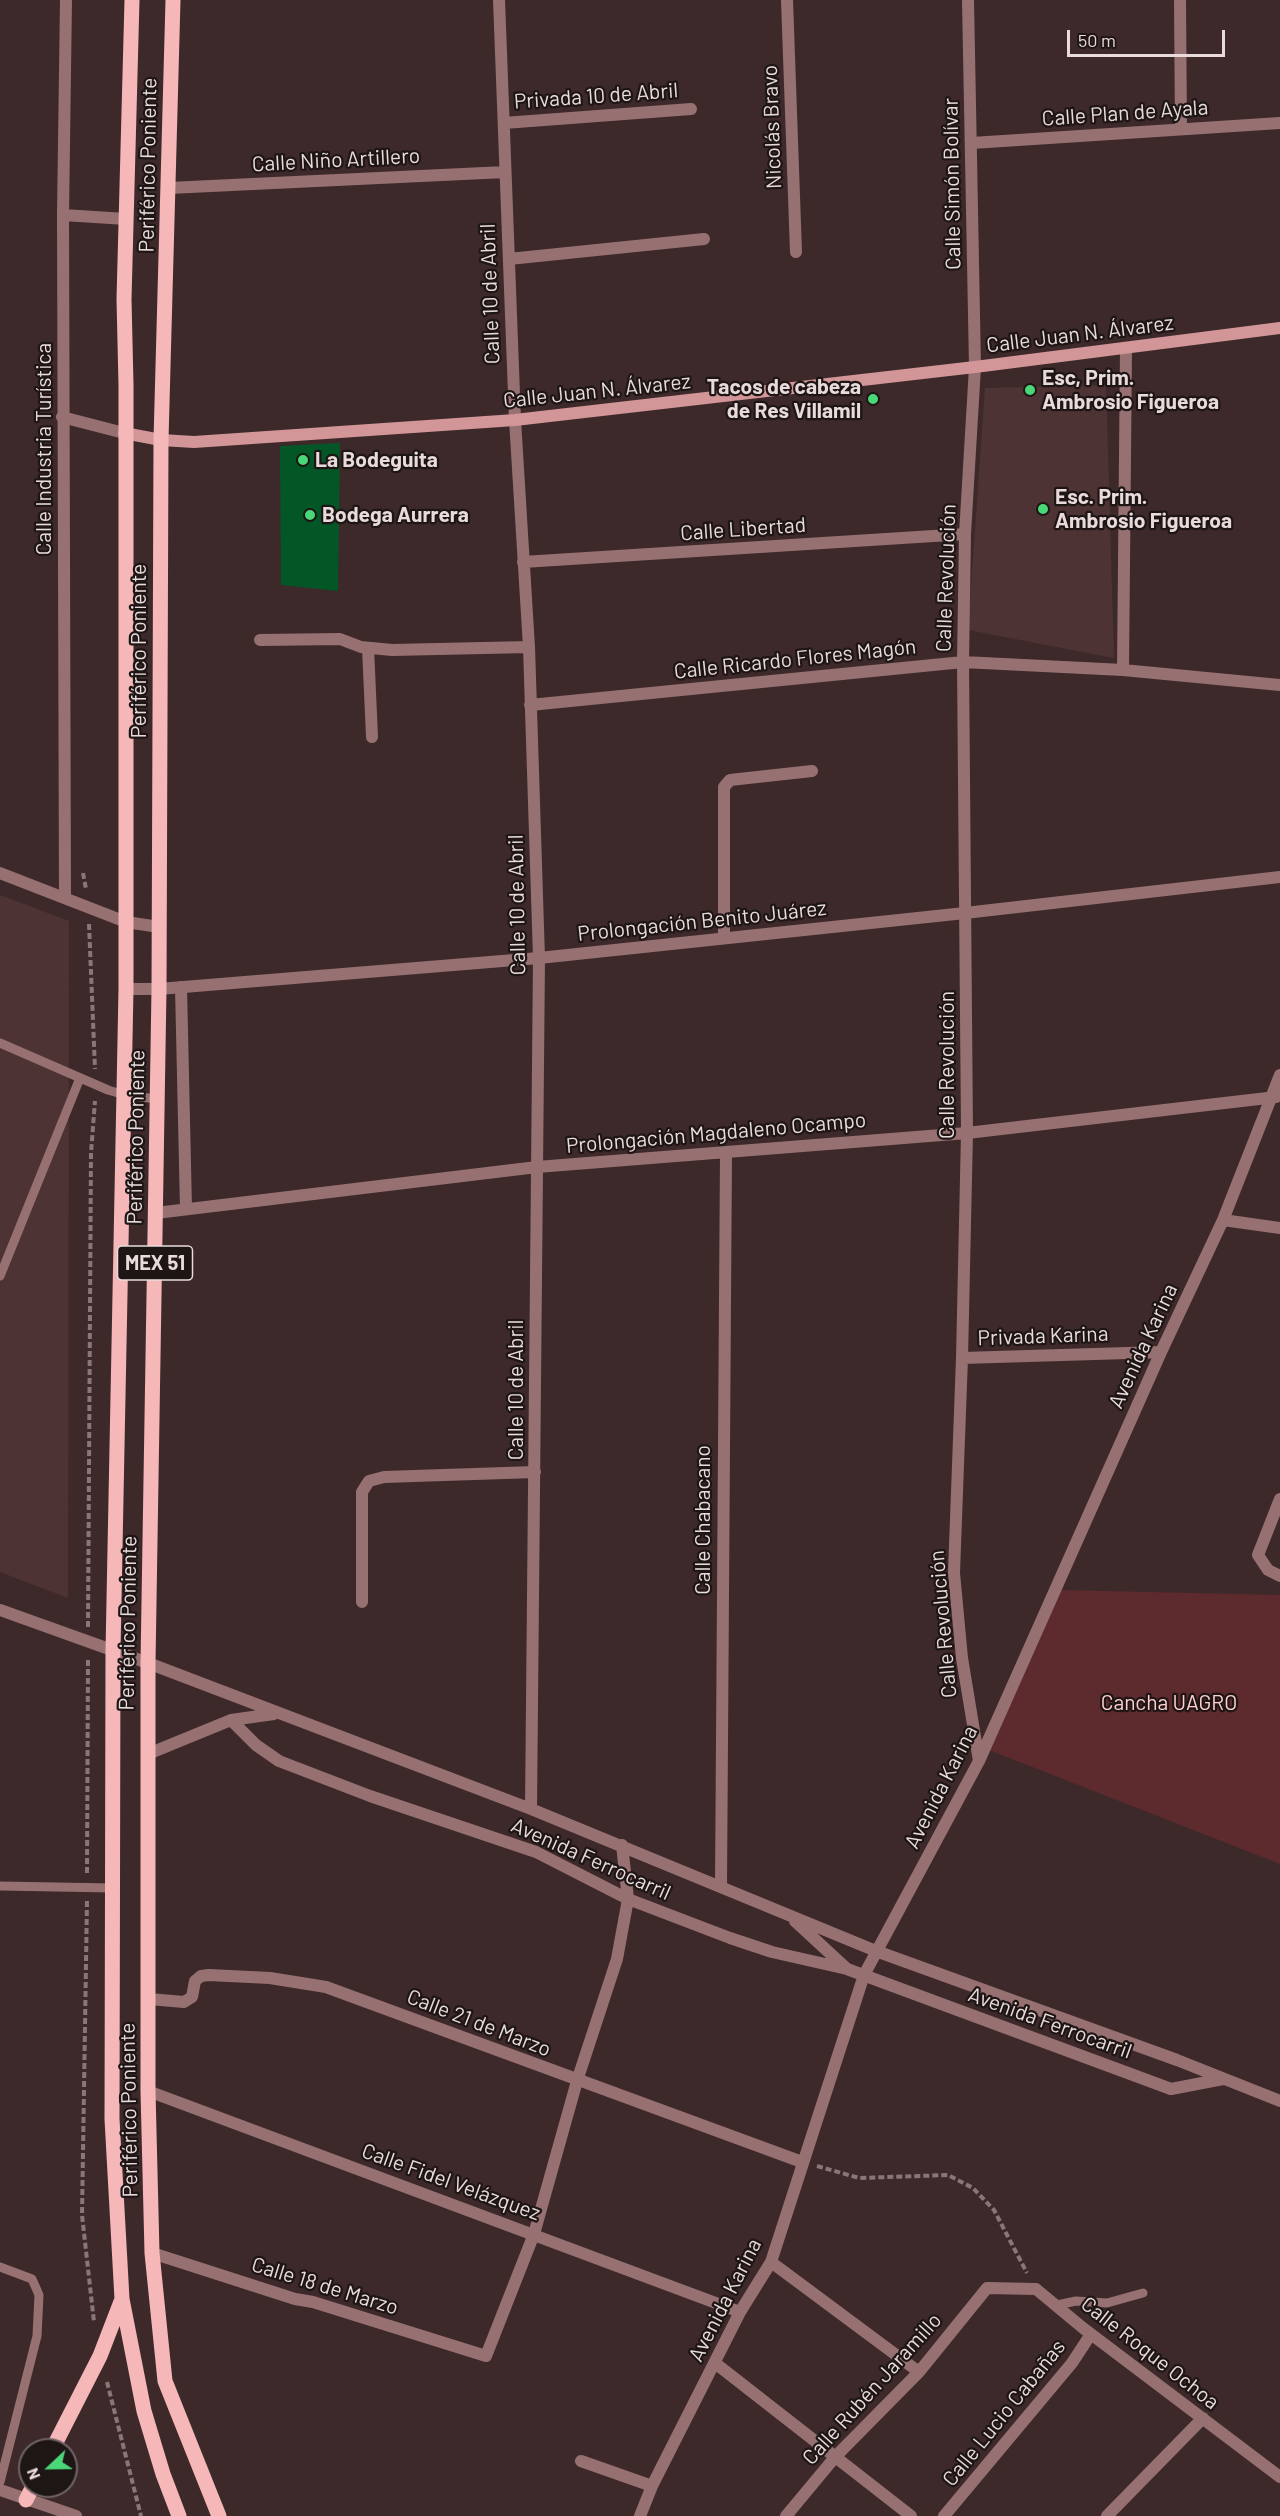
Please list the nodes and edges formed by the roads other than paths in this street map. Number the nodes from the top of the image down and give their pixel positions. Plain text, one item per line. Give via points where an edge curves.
1 (66, 0) edge
2 (132, 0) edge
3 (173, 0) edge
4 (499, 0) edge
5 (787, 0) edge
6 (968, 0) edge
7 (1180, 0) edge
8 (691, 109) dead end
9 (504, 123) junction
10 (1280, 123) edge
11 (1181, 129) junction
12 (972, 143) junction
13 (505, 172) junction
14 (169, 188) junction
15 (63, 216) junction
16 (126, 219) junction
17 (704, 238) dead end
18 (796, 252) dead end
19 (509, 259) junction
20 (1280, 328) edge
21 (1126, 348) junction
22 (975, 367) junction
23 (62, 417) junction
24 (515, 420) junction
25 (124, 433) junction
26 (161, 440) junction
27 (965, 534) junction
28 (523, 562) junction
29 (260, 640) dead end
30 (529, 647) junction
31 (368, 648) junction
32 (963, 662) junction
33 (1124, 670) junction
34 (1280, 685) edge
35 (531, 705) junction
36 (372, 737) dead end
37 (812, 771) dead end
38 (0, 873) edge
39 (1280, 877) edge
40 (65, 898) junction
41 (965, 913) junction
42 (126, 922) junction
43 (159, 927) junction
44 (724, 937) junction
45 (539, 958) junction
46 (181, 987) junction
47 (126, 989) junction
48 (159, 989) junction
49 (0, 1043) edge
50 (1280, 1075) edge
51 (80, 1078) junction
52 (125, 1095) junction
53 (1276, 1097) edge
54 (157, 1100) junction
55 (967, 1133) junction
56 (726, 1153) junction
57 (537, 1167) junction
58 (186, 1209) junction
59 (156, 1213) junction
60 (1223, 1220) junction
61 (1280, 1228) edge
62 (0, 1276) edge
63 (1161, 1352) junction
64 (962, 1358) junction
65 (535, 1472) junction
66 (1280, 1499) edge
67 (1274, 1573) edge
68 (362, 1602) dead end
69 (0, 1610) edge
70 (113, 1651) junction
71 (148, 1663) junction
72 (280, 1713) junction
73 (231, 1720) junction
74 (148, 1754) junction
75 (979, 1761) junction
76 (531, 1809) junction
77 (622, 1845) junction
78 (0, 1886) edge
79 (721, 1887) junction
80 (113, 1888) junction
81 (628, 1899) junction
82 (788, 1914) junction
83 (876, 1951) junction
84 (847, 1969) junction
85 (864, 1975) junction
86 (149, 1999) junction
87 (1224, 2079) junction
88 (577, 2081) junction
89 (148, 2091) junction
90 (1280, 2101) edge
91 (802, 2162) junction
92 (534, 2234) junction
93 (152, 2253) junction
94 (771, 2262) junction
95 (0, 2267) edge
96 (1036, 2289) joint
97 (1143, 2293) dead end
98 (122, 2299) junction
99 (1057, 2305) junction
100 (740, 2312) junction
101 (1091, 2334) junction
102 (716, 2362) junction
103 (919, 2372) junction
104 (1203, 2418) junction
105 (58, 2438) edge
106 (836, 2456) junction
107 (581, 2461) dead end
108 (1280, 2477) edge
109 (0, 2482) edge
110 (652, 2486) junction
111 (0, 2490) edge
112 (26, 2500) joint
113 (76, 2516) edge
114 (179, 2516) edge
115 (219, 2516) edge
116 (640, 2516) edge
117 (786, 2516) edge
118 (911, 2516) edge
119 (944, 2516) edge
120 (1107, 2516) edge

1 - 15 street, Calle Industria Turística
2 - 16 main road, Periférico Poniente / MEX 51
3 - 14 main road, Periférico Poniente / MEX 51
4 - 9 street, Calle 10 de Abril
5 - 18 street, Nicolás Bravo
6 - 12 street, Calle Simón Bolívar
7 - 11 street
8 - 9 street, Privada 10 de Abril
9 - 13 street, Calle 10 de Abril
10 - 11 street, Calle Plan de Ayala
11 - 12 street, Calle Plan de Ayala
12 - 22 street, Calle Simón Bolívar
13 - 14 street, Calle Niño Artillero
13 - 19 street, Calle 10 de Abril
14 - 26 main road, Periférico Poniente / MEX 51
15 - 16 street
15 - 23 street, Calle Industria Turística
16 - 25 main road, Periférico Poniente / MEX 51
17 - 19 street
19 - 24 street, Calle 10 de Abril
20 - 21 main road, Calle Juan N. Álvarez
21 - 22 main road, Calle Juan N. Álvarez
21 - 33 street
22 - 24 main road, Calle Juan N. Álvarez
22 - 27 street, Calle Revolución
23 - 25 street, Calle Juan N. Álvarez
23 - 40 street, Calle Industria Turística
24 - 26 main road, Calle Juan N. Álvarez via 194,442
24 - 28 street, Calle 10 de Abril
25 - 26 main road, Calle Juan N. Álvarez
25 - 42 main road, Periférico Poniente / MEX 51
26 - 43 main road, Periférico Poniente / MEX 51
27 - 28 street, Calle Libertad
27 - 32 street, Calle Revolución
28 - 30 street, Calle 10 de Abril
29 - 31 street via 340,639
30 - 31 street via 392,651
30 - 35 street, Calle 10 de Abril
31 - 36 street
32 - 33 street, Calle Ricardo Flores Magón
32 - 35 street, Calle Ricardo Flores Magón
32 - 41 street, Calle Revolución
33 - 34 street, Calle Ricardo Flores Magón
35 - 45 street, Calle 10 de Abril
37 - 44 street via 730,780 724,787
38 - 40 street
39 - 41 street, Prolongación Benito Juárez
40 - 42 street
41 - 44 street, Prolongación Benito Juárez
41 - 55 street, Calle Revolución
42 - 43 street
42 - 47 main road, Periférico Poniente / MEX 51
43 - 48 main road, Periférico Poniente / MEX 51
44 - 45 street, Prolongación Benito Juárez
45 - 46 street, Prolongación Benito Juárez
45 - 57 street, Calle 10 de Abril
46 - 48 street, Prolongación Benito Juárez
46 - 58 street
47 - 48 street, Prolongación Benito Juárez
47 - 52 main road, Periférico Poniente / MEX 51
48 - 54 main road, Periférico Poniente / MEX 51
49 - 51 lane
50 - 53 street, Avenida Karina
51 - 52 lane
51 - 62 lane
52 - 54 lane
52 - 70 main road, Periférico Poniente / MEX 51
53 - 55 street, Prolongación Magdaleno Ocampo
53 - 60 street, Avenida Karina
54 - 59 main road, Periférico Poniente / MEX 51
55 - 56 street, Prolongación Magdaleno Ocampo
55 - 64 street, Calle Revolución
56 - 57 street, Prolongación Magdaleno Ocampo
56 - 79 street, Calle Chabacano
57 - 58 street, Prolongación Magdaleno Ocampo
57 - 65 street, Calle 10 de Abril
58 - 59 street, Prolongación Magdaleno Ocampo
59 - 71 main road, Periférico Poniente / MEX 51
60 - 61 street
60 - 63 street, Avenida Karina
63 - 64 street, Privada Karina
63 - 75 street, Avenida Karina
64 - 75 street, Calle Revolución via 954,1573 962,1658
65 - 68 street via 384,1477 369,1481 362,1492
65 - 76 street, Calle 10 de Abril
66 - 67 street via 1258,1555
69 - 70 street
70 - 71 street
70 - 80 main road, Periférico Poniente / MEX 51
71 - 72 street
71 - 74 main road, Periférico Poniente / MEX 51
72 - 73 street
72 - 76 street
73 - 74 street
73 - 81 street, Avenida Ferrocarril via 279,1761 536,1852
74 - 86 main road, Periférico Poniente / MEX 51
75 - 83 street, Avenida Karina
76 - 77 street
77 - 79 street
77 - 81 street
78 - 80 lane
79 - 82 street
80 - 98 main road, Periférico Poniente / MEX 51 via 112,2119
81 - 84 street, Avenida Ferrocarril via 772,1952
81 - 88 street via 617,1959
82 - 83 street
82 - 84 street
83 - 85 street, Avenida Karina
83 - 87 street
84 - 85 street, Avenida Ferrocarril
85 - 87 street, Avenida Ferrocarril via 1172,2090
85 - 91 street, Avenida Karina
86 - 88 street, Calle 21 de Marzo via 183,2002 192,1997 195,1981 209,1974 326,1987
86 - 89 main road, Periférico Poniente / MEX 51
87 - 90 street
88 - 91 street, Calle 21 de Marzo
88 - 92 street
89 - 92 street, Calle Fidel Velázquez
89 - 93 main road, Periférico Poniente / MEX 51
91 - 94 street, Avenida Karina
92 - 93 street, Calle 18 de Marzo via 486,2356
92 - 100 street, Calle Fidel Velázquez
93 - 115 main road, Periférico Poniente / MEX 51 via 165,2380
94 - 100 street, Avenida Karina
94 - 103 street
95 - 109 lane via 32,2279 39,2295 38,2336
96 - 99 street, Calle Roque Ochoa
96 - 103 street, Calle Rubén Jaramillo via 987,2288
97 - 99 lane via 1107,2303 1076,2301
98 - 105 main road via 100,2356
98 - 114 main road, Periférico Poniente / MEX 51 via 144,2412
99 - 101 street, Calle Roque Ochoa
100 - 102 street, Avenida Karina
101 - 104 street, Calle Roque Ochoa
101 - 119 street, Calle Lucio Cabañas via 1072,2363
102 - 106 street
102 - 110 street, Avenida Karina
103 - 106 street, Calle Rubén Jaramillo
104 - 108 street, Calle Roque Ochoa
104 - 120 street
106 - 117 street, Calle Rubén Jaramillo
106 - 118 street
107 - 110 street
110 - 116 street, Avenida Karina
111 - 112 street
112 - 113 street

